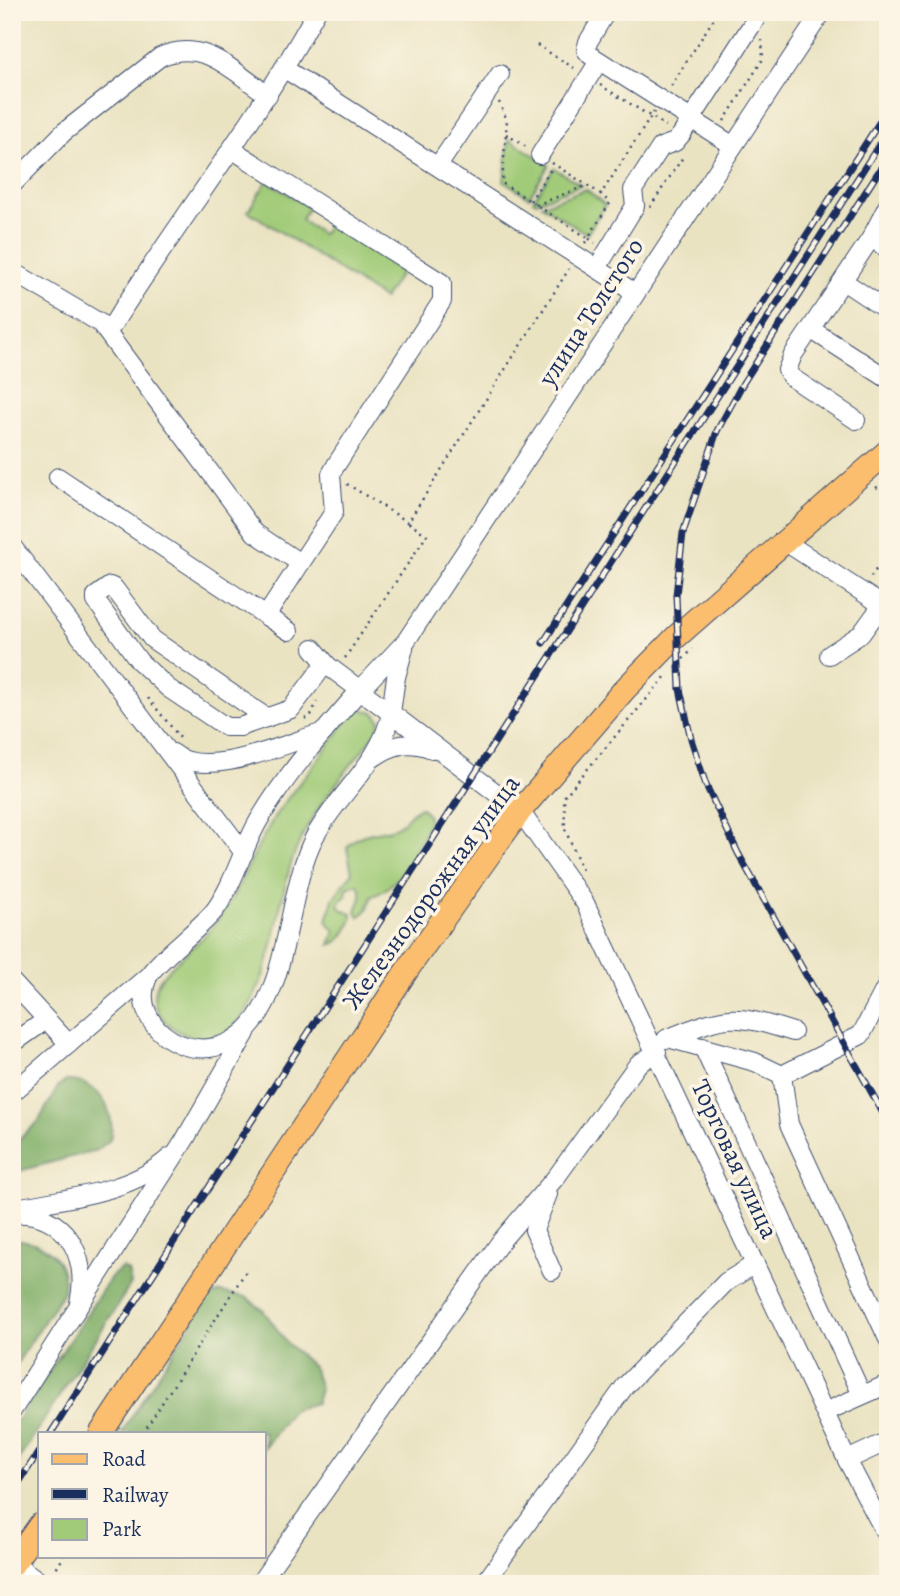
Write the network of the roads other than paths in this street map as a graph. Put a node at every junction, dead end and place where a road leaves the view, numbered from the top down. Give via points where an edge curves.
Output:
1 (607, 12) edge
2 (822, 12) edge
3 (309, 15) edge
4 (755, 20) road end
5 (599, 61) junction
6 (285, 69) junction
7 (500, 74) dead end
8 (268, 95) junction
9 (691, 119) junction
10 (732, 145) junction
11 (233, 150) junction
12 (547, 160) road end
13 (438, 166) junction
14 (12, 185) edge
15 (888, 205) edge
16 (871, 238) junction
17 (888, 249) edge
18 (597, 268) junction
19 (12, 271) edge
20 (843, 281) junction
21 (635, 293) junction
22 (888, 311) edge
23 (812, 330) junction
24 (108, 332) junction
25 (888, 379) edge
26 (856, 420) dead end
27 (888, 451) edge
28 (58, 477) dead end
29 (783, 541) junction
30 (20, 543) edge
31 (300, 563) junction
32 (885, 607) edge
33 (266, 616) junction
34 (114, 626) junction
35 (289, 631) dead end
36 (407, 641) junction
37 (88, 645) junction
38 (313, 648) dead end
39 (829, 655) dead end
40 (332, 668) junction
41 (360, 690) junction
42 (391, 713) junction
43 (267, 718) junction
44 (324, 732) junction
45 (174, 744) junction
46 (445, 754) junction
47 (369, 761) junction
48 (520, 811) junction
49 (244, 853) junction
50 (149, 975) junction
51 (12, 982) edge
52 (888, 983) edge
53 (46, 1020) junction
54 (251, 1024) junction
55 (793, 1032) dead end
56 (12, 1044) edge
57 (69, 1044) junction
58 (659, 1045) junction
59 (704, 1047) junction
60 (782, 1074) junction
61 (12, 1093) edge
62 (184, 1141) junction
63 (556, 1176) junction
64 (12, 1211) edge
65 (755, 1264) junction
66 (552, 1271) dead end
67 (77, 1312) junction
68 (888, 1339) edge
69 (888, 1384) edge
70 (862, 1395) junction
71 (12, 1411) edge
72 (825, 1412) junction
73 (103, 1432) edge
74 (888, 1441) edge
75 (847, 1460) junction
76 (880, 1504) edge
77 (38, 1528) edge
78 (888, 1538) edge
79 (13, 1564) edge
80 (47, 1579) edge
81 (259, 1584) edge
82 (484, 1584) edge

1 - 5 street via 586,50
2 - 10 street, улица Толстого
3 - 6 street
4 - 9 street
5 - 9 street
5 - 12 street
6 - 8 street
6 - 13 street
7 - 13 street
8 - 11 street
8 - 14 street via 204,52 175,51 160,57 64,132
9 - 10 street
9 - 18 street via 676,142 661,147 633,190 635,206
10 - 21 street, улица Толстого
11 - 24 street
11 - 31 street via 442,283 442,301 331,474 334,512
13 - 18 street
15 - 16 street
16 - 17 street
16 - 20 street
18 - 21 street
19 - 24 street via 89,314
20 - 22 street
20 - 23 street
21 - 36 street, улица Толстого
23 - 25 street
23 - 26 street via 788,370
24 - 31 street via 254,533
27 - 29 main road, Железнодорожная улица
28 - 33 street
29 - 32 street
29 - 48 main road, Железнодорожная улица via 654,659
30 - 37 street
31 - 33 street
32 - 39 street via 860,634
33 - 35 street
34 - 37 street
34 - 43 street via 139,661 168,688 226,727
34 - 43 street via 96,601 110,586 152,639
36 - 41 street
36 - 42 street
37 - 45 street
38 - 40 street, Торговая улица
40 - 41 street, Торговая улица
40 - 43 street via 322,668 298,704
41 - 42 street, Торговая улица
41 - 44 street
42 - 46 street, Торговая улица
42 - 47 street via 387,731
44 - 45 street via 215,764 188,763
44 - 49 street via 258,821
45 - 49 street
46 - 47 street via 410,743 387,748
46 - 48 street, Торговая улица
47 - 54 street via 311,844 281,958
48 - 58 street, Торговая улица via 585,903
48 - 73 main road, Железнодорожная улица via 409,967
49 - 50 street via 216,909
50 - 54 street via 145,996 150,1014 164,1033 183,1047 215,1048
50 - 57 street
51 - 53 street
52 - 60 street via 861,1035
53 - 56 street
53 - 57 street
54 - 62 street
55 - 58 street via 752,1018 733,1017 713,1020
57 - 61 street
58 - 59 street
58 - 63 street via 638,1064
58 - 65 street, Торговая улица
59 - 60 street
59 - 70 street
60 - 68 street via 789,1124
62 - 64 street via 164,1163 139,1178
62 - 67 street
63 - 66 street via 534,1230
63 - 81 street via 501,1241
64 - 67 street via 58,1225 69,1235 83,1277
65 - 72 street, Торговая улица
65 - 82 street via 726,1282 632,1378
67 - 71 street
69 - 70 street
70 - 72 street
72 - 75 street, Торговая улица
74 - 75 street
75 - 76 street, Торговая улица
76 - 78 street, Торговая улица
77 - 79 main road
79 - 80 street

